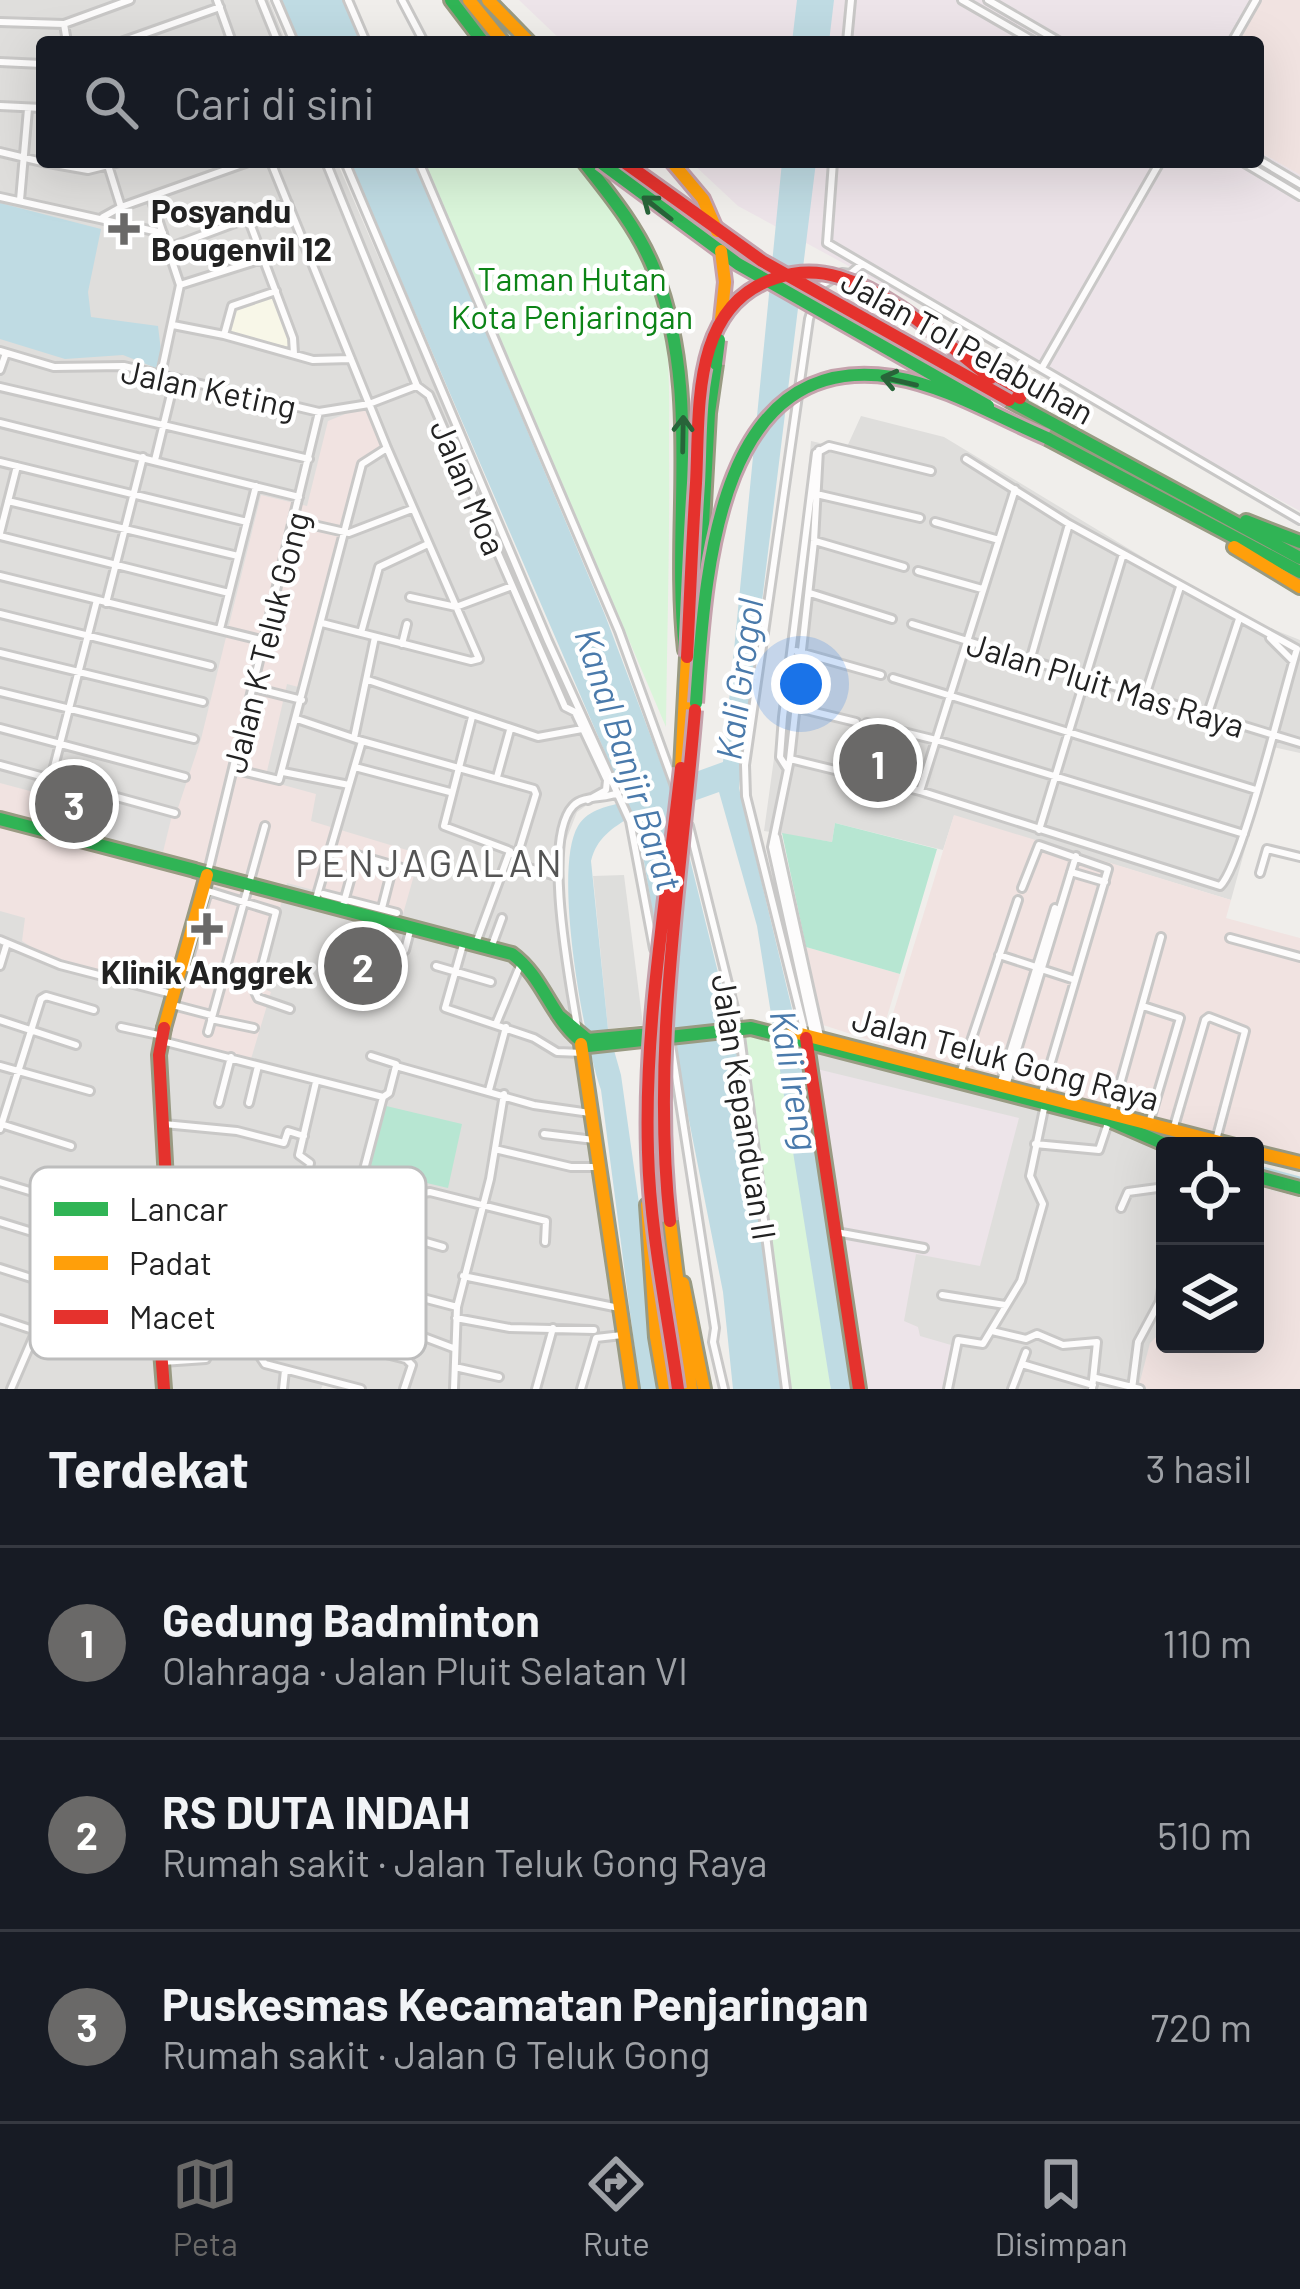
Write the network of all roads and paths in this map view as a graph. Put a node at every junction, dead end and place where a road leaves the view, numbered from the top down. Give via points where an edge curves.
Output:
1 (87, 0) edge
2 (129, 0) edge
3 (261, 0) edge
4 (276, 0) edge
5 (349, 0) edge
6 (402, 0) edge
7 (451, 0) edge
8 (469, 0) edge
9 (488, 0) edge
10 (851, 0) edge
11 (962, 0) edge
12 (988, 0) edge
13 (1256, 0) edge
14 (219, 4) edge
15 (92, 14) junction
16 (0, 22) edge
17 (64, 24) junction
18 (67, 36) edge
19 (136, 36) edge
20 (228, 36) edge
21 (276, 36) edge
22 (291, 36) edge
23 (364, 36) edge
24 (421, 36) edge
25 (491, 36) edge
26 (492, 36) edge
27 (523, 36) edge
28 (848, 36) edge
29 (1025, 36) edge
30 (1050, 36) edge
31 (1235, 36) edge
32 (0, 62) edge
33 (36, 64) edge
34 (0, 106) edge
35 (28, 109) junction
36 (36, 109) edge
37 (0, 152) edge
38 (25, 158) junction
39 (36, 161) edge
40 (1264, 163) edge
41 (109, 168) edge
42 (232, 168) edge
43 (273, 168) edge
44 (328, 168) edge
45 (347, 168) edge
46 (422, 168) edge
47 (590, 168) edge
48 (608, 168) edge
49 (632, 168) edge
50 (679, 168) edge
51 (832, 168) edge
52 (1157, 168) edge
53 (1253, 168) edge
54 (1300, 184) edge
55 (1300, 196) edge
56 (0, 197) edge
57 (151, 198) junction
58 (20, 200) junction
59 (288, 203) junction
60 (121, 206) junction
61 (248, 218) junction
62 (100, 219) junction
63 (163, 233) junction
64 (168, 248) junction
65 (263, 259) junction
66 (853, 269) junction
67 (180, 285) junction
68 (276, 291) junction
69 (173, 326) junction
70 (224, 335) junction
71 (3, 352) edge
72 (294, 354) junction
73 (351, 358) junction
74 (1042, 366) junction
75 (0, 370) edge
76 (161, 374) junction
77 (175, 378) junction
78 (417, 386) junction
79 (0, 387) edge
80 (369, 404) junction
81 (319, 412) junction
82 (0, 423) edge
83 (164, 424) junction
84 (1076, 436) junction
85 (1047, 438) junction
86 (387, 448) junction
87 (143, 457) junction
88 (309, 459) junction
89 (966, 459) dead end
90 (154, 460) junction
91 (0, 461) edge
92 (16, 466) junction
93 (932, 472) dead end
94 (256, 486) junction
95 (1015, 489) junction
96 (134, 494) junction
97 (813, 494) junction
98 (301, 497) junction
99 (1190, 499) junction
100 (8, 501) junction
101 (1169, 504) junction
102 (412, 509) junction
103 (920, 518) dead end
104 (1300, 520) edge
105 (295, 521) junction
106 (247, 522) junction
107 (934, 522) dead end
108 (1070, 524) junction
109 (125, 530) junction
110 (345, 533) junction
111 (0, 534) edge
112 (809, 540) junction
113 (999, 540) junction
114 (1300, 542) edge
115 (428, 544) junction
116 (1123, 554) junction
117 (238, 556) junction
118 (1300, 558) edge
119 (116, 565) junction
120 (904, 567) dead end
121 (918, 571) dead end
122 (1300, 572) edge
123 (0, 576) edge
124 (512, 586) junction
125 (1180, 587) junction
126 (1300, 587) edge
127 (982, 590) junction
128 (230, 593) junction
129 (804, 593) junction
130 (410, 597) dead end
131 (101, 602) junction
132 (455, 607) junction
133 (0, 614) edge
134 (892, 619) dead end
135 (1239, 620) junction
136 (322, 623) junction
137 (407, 624) dead end
138 (912, 625) dead end
139 (220, 629) junction
140 (361, 633) junction
141 (1266, 634) junction
142 (88, 635) junction
143 (375, 637) junction
144 (265, 641) junction
145 (965, 642) junction
146 (402, 644) junction
147 (1298, 650) edge
148 (796, 651) junction
149 (0, 652) edge
150 (687, 657) junction
151 (1030, 661) junction
152 (1293, 661) junction
153 (211, 666) dead end
154 (79, 671) junction
155 (881, 675) dead end
156 (893, 678) dead end
157 (1088, 679) junction
158 (368, 680) junction
159 (254, 688) junction
160 (0, 692) edge
161 (949, 695) junction
162 (1145, 696) junction
163 (302, 700) junction
164 (203, 702) dead end
165 (789, 706) junction
166 (695, 709) junction
167 (69, 710) junction
168 (1207, 716) junction
169 (472, 717) junction
170 (297, 718) junction
171 (856, 722) dead end
172 (867, 723) dead end
173 (0, 728) edge
174 (510, 730) junction
175 (582, 730) junction
176 (1071, 732) junction
177 (1271, 734) junction
178 (194, 739) dead end
179 (358, 740) junction
180 (936, 740) junction
181 (1300, 742) edge
182 (60, 746) junction
183 (786, 762) junction
184 (0, 765) edge
185 (458, 766) junction
186 (354, 767) junction
187 (233, 769) junction
188 (838, 771) dead end
189 (281, 776) junction
190 (185, 777) dead end
191 (497, 777) junction
192 (862, 777) dead end
193 (1056, 777) junction
194 (51, 778) junction
195 (349, 785) junction
196 (1256, 790) junction
197 (920, 791) junction
198 (450, 792) junction
199 (619, 795) junction
200 (588, 800) junction
201 (175, 813) dead end
202 (0, 819) edge
203 (266, 826) dead end
204 (38, 829) junction
205 (1039, 830) junction
206 (1244, 834) junction
207 (513, 854) junction
208 (1076, 856) junction
209 (1300, 857) edge
210 (392, 865) junction
211 (412, 871) dead end
212 (203, 872) junction
213 (1071, 872) junction
214 (1260, 872) dead end
215 (557, 876) junction
216 (1105, 882) junction
217 (248, 884) junction
218 (1022, 888) dead end
219 (319, 898) junction
220 (1018, 900) dead end
221 (243, 901) junction
222 (344, 904) junction
223 (1055, 908) dead end
224 (397, 913) dead end
225 (381, 914) junction
226 (502, 918) dead end
227 (411, 927) junction
228 (1161, 937) dead end
229 (1230, 938) dead end
230 (4, 941) edge
231 (470, 942) junction
232 (491, 948) junction
233 (404, 950) dead end
234 (999, 955) junction
235 (1300, 957) edge
236 (523, 960) junction
237 (0, 966) edge
238 (183, 967) junction
239 (436, 967) dead end
240 (1039, 968) junction
241 (455, 972) junction
242 (220, 976) junction
243 (1075, 980) junction
244 (490, 982) dead end
245 (252, 985) junction
246 (171, 999) junction
247 (1143, 1006) junction
248 (290, 1009) dead end
249 (94, 1010) dead end
250 (211, 1017) junction
251 (0, 1020) edge
252 (496, 1024) junction
253 (736, 1025) junction
254 (121, 1027) dead end
255 (506, 1027) junction
256 (254, 1028) dead end
257 (30, 1030) junction
258 (208, 1032) dead end
259 (664, 1036) junction
260 (162, 1038) junction
261 (809, 1038) junction
262 (583, 1041) junction
263 (76, 1045) dead end
264 (371, 1056) dead end
265 (232, 1057) junction
266 (397, 1065) junction
267 (0, 1066) edge
268 (258, 1066) junction
269 (17, 1072) junction
270 (959, 1077) junction
271 (316, 1082) junction
272 (1003, 1085) junction
273 (489, 1090) junction
274 (91, 1091) dead end
275 (504, 1094) junction
276 (383, 1097) junction
277 (1043, 1100) junction
278 (219, 1103) dead end
279 (249, 1103) dead end
280 (593, 1114) junction
281 (1110, 1117) junction
282 (1, 1122) edge
283 (164, 1124) junction
284 (1162, 1133) edge
285 (544, 1134) dead end
286 (304, 1136) junction
287 (1217, 1137) edge
288 (597, 1140) junction
289 (1035, 1144) junction
290 (71, 1146) dead end
291 (495, 1149) junction
292 (1264, 1153) edge
293 (648, 1159) junction
294 (1300, 1163) edge
295 (166, 1167) edge
296 (310, 1167) edge
297 (365, 1167) edge
298 (601, 1167) junction
299 (1264, 1178) edge
300 (0, 1182) edge
301 (1156, 1188) edge
302 (1300, 1188) edge
303 (30, 1191) edge
304 (426, 1193) edge
305 (482, 1207) junction
306 (1121, 1208) dead end
307 (0, 1222) edge
308 (30, 1231) edge
309 (836, 1232) junction
310 (672, 1241) junction
311 (426, 1242) edge
312 (545, 1242) dead end
313 (443, 1247) dead end
314 (924, 1248) dead end
315 (0, 1268) edge
316 (463, 1276) junction
317 (30, 1278) edge
318 (942, 1294) dead end
319 (426, 1299) edge
320 (1005, 1305) junction
321 (457, 1307) junction
322 (619, 1308) junction
323 (1156, 1308) edge
324 (456, 1318) junction
325 (0, 1319) edge
326 (553, 1328) junction
327 (594, 1330) dead end
328 (992, 1331) junction
329 (30, 1332) edge
330 (622, 1335) junction
331 (426, 1337) edge
332 (30, 1348) edge
333 (455, 1348) junction
334 (1026, 1352) dead end
335 (162, 1359) joint
336 (204, 1359) edge
337 (263, 1359) edge
338 (406, 1359) edge
339 (1022, 1364) junction
340 (455, 1367) junction
341 (285, 1370) junction
342 (500, 1377) dead end
343 (1094, 1384) edge
344 (1135, 1388) edge
345 (11, 1389) edge
346 (164, 1389) edge
347 (283, 1389) edge
348 (361, 1389) edge
349 (404, 1389) edge
350 (454, 1389) edge
351 (536, 1389) edge
352 (581, 1389) edge
353 (632, 1389) edge
354 (665, 1389) edge
355 (678, 1389) edge
356 (691, 1389) edge
357 (704, 1389) edge
358 (724, 1389) edge
359 (786, 1389) edge
360 (860, 1389) edge
361 (948, 1389) edge
362 (1012, 1389) edge

1 - 15 street
2 - 15 street
3 - 21 street
4 - 22 street
5 - 23 street
6 - 24 street
7 - 25 main road
8 - 26 main road
9 - 27 main road
10 - 28 street
11 - 29 street
12 - 30 street
13 - 31 street
14 - 19 street
14 - 20 street
15 - 17 street
16 - 17 street
17 - 18 street
32 - 33 street
34 - 35 street
35 - 36 street
35 - 38 street
37 - 38 street
38 - 39 street
38 - 58 street
40 - 54 street
41 - 60 street
42 - 57 street
43 - 59 street
44 - 78 street, Jalan Moa
45 - 199 street
46 - 253 street, Jalan Kepanduan II, bridge via 619,631 694,841
150 -> 47 main road, bridge via 676,330 659,272
85 -> 48 main road, bridge via 779,289
49 - 84 main road, Jalan Tol Pelabuhan, bridge via 800,285
50 - 166 main road, bridge via 710,214 724,282 709,413
51 - 66 street via 825,239
52 - 74 street
53 - 55 street
56 - 58 street
57 - 60 street
57 - 63 street
58 - 62 street
59 - 61 street
59 - 73 street
60 - 62 street
61 - 64 street
61 - 65 street
62 - 63 street
63 - 64 street
64 - 67 street
65 - 67 street
65 - 68 street
66 - 74 street
66 - 261 street via 819,287 809,319 744,779
67 - 69 street
68 - 70 street via 232,306
68 - 72 street
69 - 70 street
69 - 76 street
70 - 72 street
71 - 75 street
71 - 76 street, Jalan Keting via 54,367
72 - 73 street
73 - 80 street
74 - 104 street
76 - 77 street, Jalan Keting
77 - 81 street, Jalan Keting
77 - 83 street
78 - 80 street, Jalan Keting
78 - 124 street, Jalan Moa via 429,395
79 - 83 street
80 - 81 street, Jalan Keting
80 - 86 street
81 - 88 street, Jalan K Teluk Gong
82 - 87 street
83 - 88 street
83 - 90 street
84 - 99 main road, Jalan Tol Pelabuhan
84 - 150 main road, bridge via 854,283 802,272 758,285 717,326 708,356
85 - 101 main road, Jalan Tol Pelabuhan
85 -> 166 main road, bridge via 888,376 814,384 772,410 728,483
86 - 102 street
86 - 110 street via 362,464
87 - 90 street
87 - 96 street
88 - 98 street, Jalan K Teluk Gong
89 - 95 street
90 - 94 street
91 - 92 street
92 - 96 street
92 - 100 street
93 - 97 street via 829,446 819,452
94 - 98 street
94 - 106 street
95 - 108 street
95 - 113 street
96 - 106 street
96 - 109 street
97 - 103 street
97 - 112 street
98 - 105 street, Jalan K Teluk Gong
99 - 114 main road
99 - 118 main road, Jalan Tol Pelabuhan
100 - 109 street
100 - 111 street
101 - 122 main road, Jalan Tol Pelabuhan
101 - 126 main road
102 - 110 street
102 - 115 street
105 - 110 street
105 - 144 street, Jalan K Teluk Gong
106 - 117 street
107 - 113 street
108 - 116 street
108 - 151 street
109 - 117 street
109 - 119 street
110 - 136 street
111 - 119 street
112 - 120 street
112 - 129 street
113 - 127 street
115 - 132 street
115 - 140 street via 380,567
116 - 125 street
116 - 157 street
117 - 128 street
119 - 128 street
119 - 131 street
121 - 127 street
123 - 131 street
124 - 132 street
124 - 175 street, Jalan Moa
125 - 135 street
125 - 162 street
127 - 145 street
128 - 139 street
129 - 134 street
129 - 148 street
130 - 132 street
131 - 139 street
131 - 142 street
132 - 146 street via 478,661
133 - 142 street
135 - 141 street
135 - 168 street
136 - 140 street
136 - 163 street
137 - 146 street
138 - 145 street, Jalan Pluit Mas Raya
139 - 144 street
140 - 143 street
141 - 147 street
141 - 152 street
142 - 153 street
142 - 154 street
143 - 146 street
143 - 158 street
144 - 159 street, Jalan K Teluk Gong
145 - 151 street, Jalan Pluit Mas Raya
145 - 161 street
147 - 152 street
148 - 155 street
148 - 165 street
149 - 154 street
150 - 293 main road, bridge via 652,1009
151 - 157 street, Jalan Pluit Mas Raya
152 - 177 street
154 - 164 street
154 - 167 street
156 - 161 street
157 - 162 street, Jalan Pluit Mas Raya
157 - 176 street
158 - 169 street
158 - 179 street
159 - 163 street
159 - 187 street, Jalan K Teluk Gong
160 - 167 street
161 - 176 street
161 - 180 street
162 - 168 street, Jalan Pluit Mas Raya
163 - 170 street
165 - 171 street
165 - 183 street
166 - 310 main road, bridge via 665,1007 663,1147
167 - 178 street
167 - 182 street
168 - 177 street, Jalan Pluit Mas Raya
169 - 174 street
169 - 185 street
170 - 179 street
170 - 189 street
172 - 180 street
173 - 182 street
174 - 175 street via 546,738
174 - 191 street
175 - 200 street, Jalan Moa via 607,782
176 - 193 street
176 - 196 street
177 - 181 street, Jalan Pluit Mas Raya
177 - 196 street
179 - 185 street
179 - 186 street
180 - 193 street
180 - 197 street
182 - 190 street
182 - 194 street
183 - 188 street
183 - 261 street via 776,849
184 - 194 street
185 - 191 street
185 - 198 street
186 - 195 street
186 - 198 street
187 - 189 street
187 - 212 street, Jalan K Teluk Gong
189 - 195 street
191 - 207 street via 536,794
192 - 197 street
193 - 205 street
193 - 206 street
194 - 201 street
194 - 204 street
195 - 219 street
196 - 206 street
197 - 205 street
198 - 207 street via 444,826
199 - 200 street
199 - 259 street via 650,910
200 - 215 street via 568,813
202 - 204 main road
203 - 217 street
204 - 212 main road
205 - 206 street via 1220,886
207 - 215 street
207 - 231 street
208 - 213 street
208 - 216 street via 1107,867
208 - 218 street via 1037,845
209 - 214 street via 1267,849
210 - 211 street
210 - 222 street via 357,855
210 - 225 street
212 - 217 main road
212 - 238 main road
213 - 216 street
213 - 240 street
215 - 262 street
216 - 243 street
217 - 219 main road
217 - 221 street
219 - 222 main road
220 - 234 street
221 - 238 street via 208,891
221 - 242 street
221 - 245 street via 276,912
222 - 225 main road
223 - 240 street
224 - 225 street
225 - 227 main road
226 - 232 street
227 - 231 main road
227 - 233 street
228 - 247 street
229 - 235 street
230 - 237 street
230 - 246 street
231 - 232 main road
231 - 241 street
232 - 236 main road
234 - 240 street
234 - 270 street
236 - 252 street
236 - 262 main road via 561,1026
238 - 242 street
238 - 246 main road
239 - 241 street
240 - 243 street
240 - 272 street
241 - 244 street
241 - 252 street via 445,1008
242 - 245 street
242 - 250 street
243 - 277 street
245 - 248 street via 258,998
246 - 250 street
246 - 260 main road
247 - 281 street
247 - 284 street via 1180,1018
249 - 257 street via 43,996
250 - 256 street
250 - 258 street
251 - 257 street
252 - 255 street
253 - 259 main road, Jalan Teluk Gong Raya
253 - 261 main road, Jalan Teluk Gong Raya
253 - 359 street, Jalan Kepanduan II
254 - 260 street
255 - 262 street via 557,1052
255 - 273 street
257 - 263 street
257 - 269 street
259 - 262 main road, Jalan Teluk Gong Raya
259 - 358 street
260 - 265 street
260 - 283 main road
261 - 270 main road, Jalan Teluk Gong Raya
261 - 309 main road
262 - 280 main road
264 - 266 street
265 - 268 street
265 - 278 street
266 - 273 street
266 - 276 street
267 - 269 street
268 - 271 street
268 - 279 street
269 - 274 street
269 - 282 street
270 - 272 main road, Jalan Teluk Gong Raya
270 - 277 main road, Jalan Teluk Gong Raya
271 - 276 street
271 - 286 street
272 - 277 main road, Jalan Teluk Gong Raya
273 - 275 street
275 - 280 street
275 - 291 street
276 - 297 street
277 - 281 main road, Jalan Teluk Gong Raya
277 - 289 street
280 - 288 main road
281 - 284 main road, Jalan Teluk Gong Raya
281 - 289 street via 1099,1150
282 - 290 street
283 - 286 street via 284,1143 288,1132
283 - 295 main road
284 - 287 street via 1209,1017 1245,1031
285 - 288 street
286 - 296 street via 299,1155
288 - 298 main road
289 - 320 street via 1031,1180 1043,1204 1021,1281
291 - 298 street
291 - 305 street
292 - 294 main road
293 - 354 main road, bridge
293 - 355 main road, bridge
298 - 322 main road
299 - 302 main road
300 - 303 street
301 - 306 street via 1128,1192
304 - 305 street
305 - 312 street via 546,1221
305 - 316 street
307 - 308 street
309 - 314 street
309 - 360 main road
310 - 356 main road
310 - 357 main road
311 - 313 street
315 - 317 street
316 - 321 street
316 - 322 street
318 - 320 street
319 - 321 street
320 - 328 street
321 - 324 street
322 - 330 main road
323 - 344 street via 1138,1342
324 - 326 street
324 - 333 street
325 - 329 street
326 - 327 street
326 - 351 street
328 - 343 street via 1064,1345 1097,1342
328 - 361 street via 981,1345 958,1340
330 - 352 street via 596,1338
330 - 353 main road
331 - 333 street
332 - 345 street
333 - 340 street
334 - 339 street
335 - 336 street
335 - 346 main road
337 - 341 street
338 - 349 street via 412,1365
339 - 343 street
339 - 362 street
340 - 342 street
340 - 350 street
341 - 347 street
341 - 348 street
343 - 344 street

